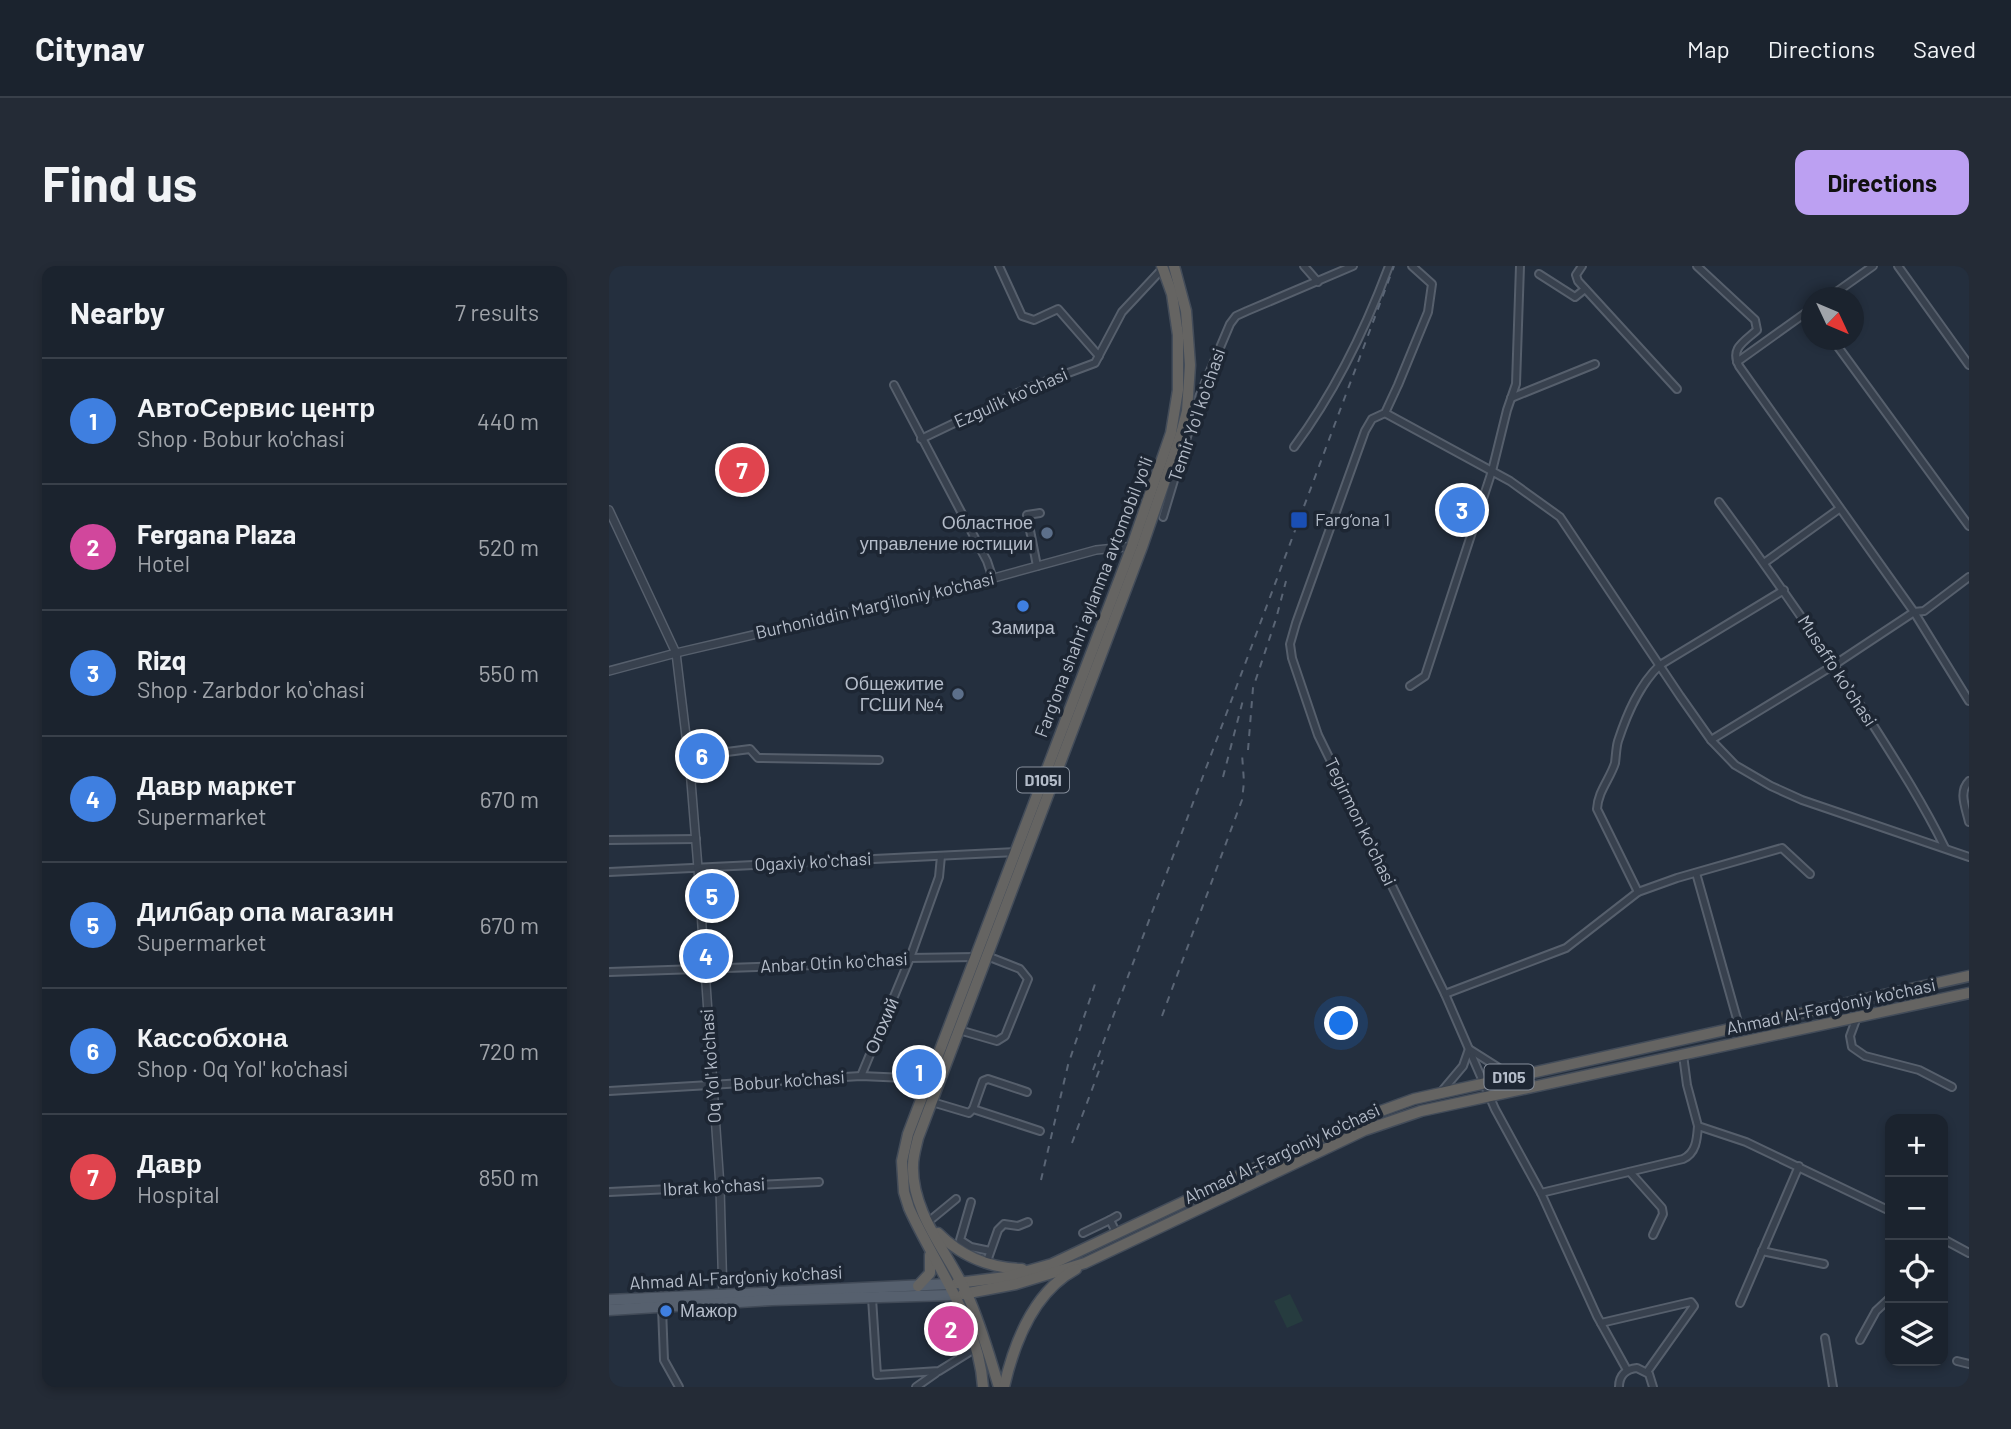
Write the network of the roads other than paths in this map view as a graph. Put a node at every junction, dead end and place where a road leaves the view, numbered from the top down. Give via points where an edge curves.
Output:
1 (999, 266) edge
2 (1174, 266) edge
3 (1304, 266) edge
4 (1353, 266) edge
5 (1389, 266) edge
6 (1412, 266) edge
7 (1520, 266) edge
8 (1582, 266) edge
9 (1696, 266) edge
10 (1873, 266) edge
11 (1898, 266) edge
12 (1163, 267) edge
13 (1539, 274) dead end
14 (1318, 282) junction
15 (1843, 287) edge
16 (1585, 289) junction
17 (1801, 317) edge
18 (1840, 350) edge
19 (1099, 356) junction
20 (1737, 362) junction
21 (1595, 364) dead end
22 (1969, 365) edge
23 (894, 385) dead end
24 (1677, 389) dead end
25 (1511, 398) junction
26 (1385, 413) junction
27 (921, 439) junction
28 (1294, 447) dead end
29 (1492, 471) junction
30 (1719, 502) dead end
31 (1839, 509) junction
32 (609, 510) edge
33 (1040, 513) dead end
34 (1163, 517) dead end
35 (1969, 526) edge
36 (1137, 547) junction
37 (1764, 563) junction
38 (1037, 566) junction
39 (1969, 577) edge
40 (993, 579) junction
41 (1784, 590) junction
42 (1914, 612) junction
43 (676, 653) junction
44 (1660, 665) junction
45 (1834, 665) junction
46 (609, 671) edge
47 (1410, 686) dead end
48 (1969, 701) edge
49 (1711, 740) junction
50 (688, 757) junction
51 (879, 760) dead end
52 (1969, 780) edge
53 (1969, 822) edge
54 (696, 839) junction
55 (609, 840) edge
56 (1945, 848) junction
57 (1017, 852) junction
58 (941, 856) junction
59 (1969, 857) edge
60 (698, 868) junction
61 (609, 872) edge
62 (1696, 873) junction
63 (1810, 874) dead end
64 (1638, 892) junction
65 (987, 956) junction
66 (976, 957) junction
67 (910, 958) junction
68 (705, 969) junction
69 (609, 972) edge
70 (1969, 976) edge
71 (1969, 993) edge
72 (1445, 994) junction
73 (1857, 1017) junction
74 (1739, 1026) junction
75 (959, 1030) junction
76 (1469, 1049) junction
77 (1683, 1055) junction
78 (861, 1076) junction
79 (1515, 1076) junction
80 (928, 1079) junction
81 (940, 1081) junction
82 (1484, 1083) junction
83 (713, 1086) junction
84 (1952, 1087) dead end
85 (609, 1091) edge
86 (1027, 1092) dead end
87 (1441, 1093) junction
88 (1492, 1097) junction
89 (932, 1102) junction
90 (973, 1109) junction
91 (1698, 1126) junction
92 (1039, 1131) dead end
93 (1799, 1166) junction
94 (1630, 1172) junction
95 (819, 1182) dead end
96 (720, 1187) junction
97 (609, 1192) edge
98 (1541, 1193) junction
99 (956, 1199) dead end
100 (971, 1202) dead end
101 (1885, 1209) edge
102 (1028, 1222) dead end
103 (928, 1223) junction
104 (1083, 1233) dead end
105 (1117, 1234) junction
106 (1653, 1235) dead end
107 (1948, 1242) edge
108 (930, 1251) junction
109 (991, 1251) junction
110 (1762, 1251) junction
111 (1969, 1253) edge
112 (1085, 1263) junction
113 (986, 1264) junction
114 (1824, 1264) dead end
115 (1036, 1269) junction
116 (962, 1283) junction
117 (948, 1284) junction
118 (918, 1286) junction
119 (967, 1294) junction
120 (953, 1295) junction
121 (723, 1298) junction
122 (872, 1298) junction
123 (609, 1300) edge
124 (1740, 1303) dead end
125 (1885, 1303) edge
126 (662, 1308) junction
127 (609, 1310) edge
128 (1601, 1323) junction
129 (1825, 1338) dead end
130 (1860, 1340) dead end
131 (976, 1348) junction
132 (1957, 1361) dead end
133 (1969, 1364) edge
134 (1627, 1370) junction
135 (938, 1371) junction
136 (1647, 1372) junction
137 (1653, 1385) edge
138 (679, 1387) edge
139 (916, 1387) edge
140 (983, 1387) edge
141 (1001, 1387) edge
142 (1619, 1387) edge
143 (1663, 1387) edge
144 (1833, 1387) edge

1 - 19 street via 1022,316 1034,320 1058,309
2 - 36 highway, Fargʻona shahri aylanma avtomobil yoʻli / D105l via 1186,311 1187,411 1172,464
3 - 14 street
4 - 14 street, Temir Yoʻl koʻchasi
5 - 28 street via 1339,377
6 - 26 street, Tegirmon koʻchasi via 1432,284 1432,295 1417,344
7 - 25 street via 1516,384
8 - 16 street via 1576,278
9 - 20 street via 1755,320 1756,330 1736,350
10 - 15 street
11 - 22 street
12 - 19 street via 1122,312
12 - 36 highway, Fargʻona shahri aylanma avtomobil yoʻli / D105l via 1176,316 1178,390
13 - 16 street via 1575,297
14 - 34 street, Temir Yoʻl koʻchasi via 1236,316 1230,324 1199,397
16 - 24 street
17 - 20 street
18 - 35 street
19 - 27 street, Ezgulik koʻchasi via 1095,363 1028,388
20 - 31 street
21 - 25 street
23 - 27 street
25 - 29 street
26 - 29 street
26 - 72 street, Tegirmon koʻchasi via 1372,419 1365,431 1290,644 1318,735
27 - 40 street
29 - 44 street via 1560,517
29 - 47 street via 1425,676
30 - 37 street, Musaffo koʻchasi
31 - 37 street
31 - 42 street
32 - 43 street, Oq Yol' ko'chasi
33 - 38 street via 1027,515
36 - 38 street, Burhoniddin Marg'iloniy ko'chasi via 1096,550
36 - 57 highway, Fargʻona shahri aylanma avtomobil yoʻli / D105l
36 - 65 highway, Fargʻona shahri aylanma avtomobil yoʻli / D105l
37 - 41 street, Musaffo koʻchasi
38 - 40 street, Burhoniddin Marg'iloniy ko'chasi
39 - 42 street via 1924,611
40 - 43 street, Burhoniddin Marg'iloniy ko'chasi
41 - 44 street
41 - 45 street, Musaffo koʻchasi
42 - 45 street
42 - 48 street
43 - 46 street, Burhoniddin Marg'iloniy ko'chasi
43 - 50 street, Oq Yol' ko'chasi
44 - 49 street
44 - 64 street via 1636,696 1597,809
45 - 49 street
45 - 56 street, Musaffo koʻchasi via 1922,802
49 - 56 street via 1734,765 1771,786
50 - 51 street via 750,749 758,758
50 - 54 street, Oq Yol' ko'chasi
52 - 53 street via 1962,792
54 - 55 street
54 - 60 street, Oq Yol' ko'chasi
56 - 59 street
57 - 58 street, Ogaxiy koʻchasi
57 - 66 highway, Fargʻona shahri aylanma avtomobil yoʻli / D105l
58 - 60 street, Ogaxiy koʻchasi
58 - 67 street, Огохий via 939,877
60 - 61 street, Ogaxiy koʻchasi
60 - 68 street, Oq Yol' ko'chasi
62 - 63 street via 1782,848
62 - 64 street
62 - 74 street
64 - 72 street via 1566,948
65 - 75 highway, Fargʻona shahri aylanma avtomobil yoʻli / D105l
65 - 75 street via 1020,969 1028,979 1006,1036 997,1041
66 - 67 street, Anbar Otin koʻchasi
66 - 80 highway, Fargʻona shahri aylanma avtomobil yoʻli / D105l
67 - 68 street, Anbar Otin koʻchasi
67 - 78 street, Огохий
68 - 69 street, Anbar Otin koʻchasi
68 - 83 street, Oq Yol' ko'chasi
70 - 74 highway, Ahmad Al-Farg'oniy ko'chasi / D105
71 - 73 highway, Ahmad Al-Farg'oniy ko'chasi / D105
72 - 76 street, Tegirmon koʻchasi
73 - 77 highway, Ahmad Al-Farg'oniy ko'chasi / D105
73 - 84 street via 1850,1036 1852,1047 1865,1056 1919,1070
74 - 79 highway, Ahmad Al-Farg'oniy ko'chasi / D105
75 - 81 highway, Fargʻona shahri aylanma avtomobil yoʻli / D105l
76 - 79 street
76 - 82 street, Tegirmon koʻchasi
76 - 87 street via 1463,1066
77 - 88 highway, Ahmad Al-Farg'oniy ko'chasi / D105
77 - 91 street
78 - 80 street, Bobur ko'chasi
78 - 83 street, Bobur ko'chasi
79 - 82 highway, Ahmad Al-Farg'oniy ko'chasi / D105
80 - 81 main road
80 - 108 highway, Fargʻona shahri aylanma avtomobil yoʻli / D105l via 902,1161 904,1192
81 - 89 highway, Fargʻona shahri aylanma avtomobil yoʻli / D105l
82 - 87 highway, Ahmad Al-Farg'oniy ko'chasi / D105
82 - 88 street, Tegirmon koʻchasi
83 - 85 street, Bobur ko'chasi
83 - 96 street, Oq Yol' ko'chasi
86 - 90 street via 988,1079 983,1081
87 - 105 highway, Ahmad Al-Farg'oniy ko'chasi / D105 via 1359,1119
88 - 98 street, Tegirmon koʻchasi
88 - 112 highway, Ahmad Al-Farg'oniy ko'chasi / D105 via 1421,1111 1365,1130
89 - 90 street via 969,1113
89 - 103 highway, Fargʻona shahri aylanma avtomobil yoʻli / D105l via 913,1163 917,1194
90 - 92 street
91 - 93 street
91 - 94 street via 1689,1156
93 - 101 street
93 - 110 street
94 - 98 street
94 - 106 street via 1662,1209
95 - 96 street, Ibrat koʻchasi
96 - 97 street, Ibrat koʻchasi
96 - 121 street, Oq Yol' ko'chasi
98 - 128 street, Tegirmon koʻchasi
99 - 103 street
100 - 109 street via 960,1240
102 - 109 street via 1004,1224
103 - 113 highway via 957,1250
103 - 116 highway, Fargʻona shahri aylanma avtomobil yoʻli / D105l
104 - 105 street via 1113,1218
105 - 115 highway, Ahmad Al-Farg'oniy ko'chasi / D105
107 - 111 street
108 - 117 highway, Fargʻona shahri aylanma avtomobil yoʻli / D105l
108 - 118 highway via 930,1273
109 - 113 street
110 - 114 street
110 - 124 street
112 - 119 highway, Ahmad Al-Farg'oniy ko'chasi / D105
112 - 141 highway via 1069,1272 1034,1310
113 - 115 highway
115 - 116 highway, Ahmad Al-Farg'oniy ko'chasi / D105
116 - 117 highway, D105
116 - 119 highway, Fargʻona shahri aylanma avtomobil yoʻli
117 - 118 main road, Ahmad Al-Farg'oniy ko'chasi
117 - 120 highway, Fargʻona shahri aylanma avtomobil yoʻli
118 - 121 main road, Ahmad Al-Farg'oniy ko'chasi
119 - 120 highway, Ahmad Al-Farg'oniy ko'chasi / D105
119 - 141 highway, Fargʻona shahri aylanma avtomobil yoʻli
120 - 122 main road, Ahmad Al-Farg'oniy ko'chasi
120 - 131 highway, Fargʻona shahri aylanma avtomobil yoʻli
121 - 122 main road, Ahmad Al-Farg'oniy ko'chasi
121 - 123 main road, Ahmad Al-Farg'oniy ko'chasi
121 - 126 main road, Ahmad Al-Farg'oniy ko'chasi
122 - 135 street via 877,1375
125 - 130 street
126 - 127 main road, Ahmad Al-Farg'oniy ko'chasi
126 - 138 street via 664,1360
128 - 134 street, Tegirmon koʻchasi
128 - 136 street via 1691,1302 1694,1306
129 - 144 street
131 - 135 street
131 - 140 highway, Fargʻona shahri aylanma avtomobil yoʻli
132 - 133 street
134 - 136 street
134 - 142 street
135 - 139 street
136 - 137 street
137 - 143 street

